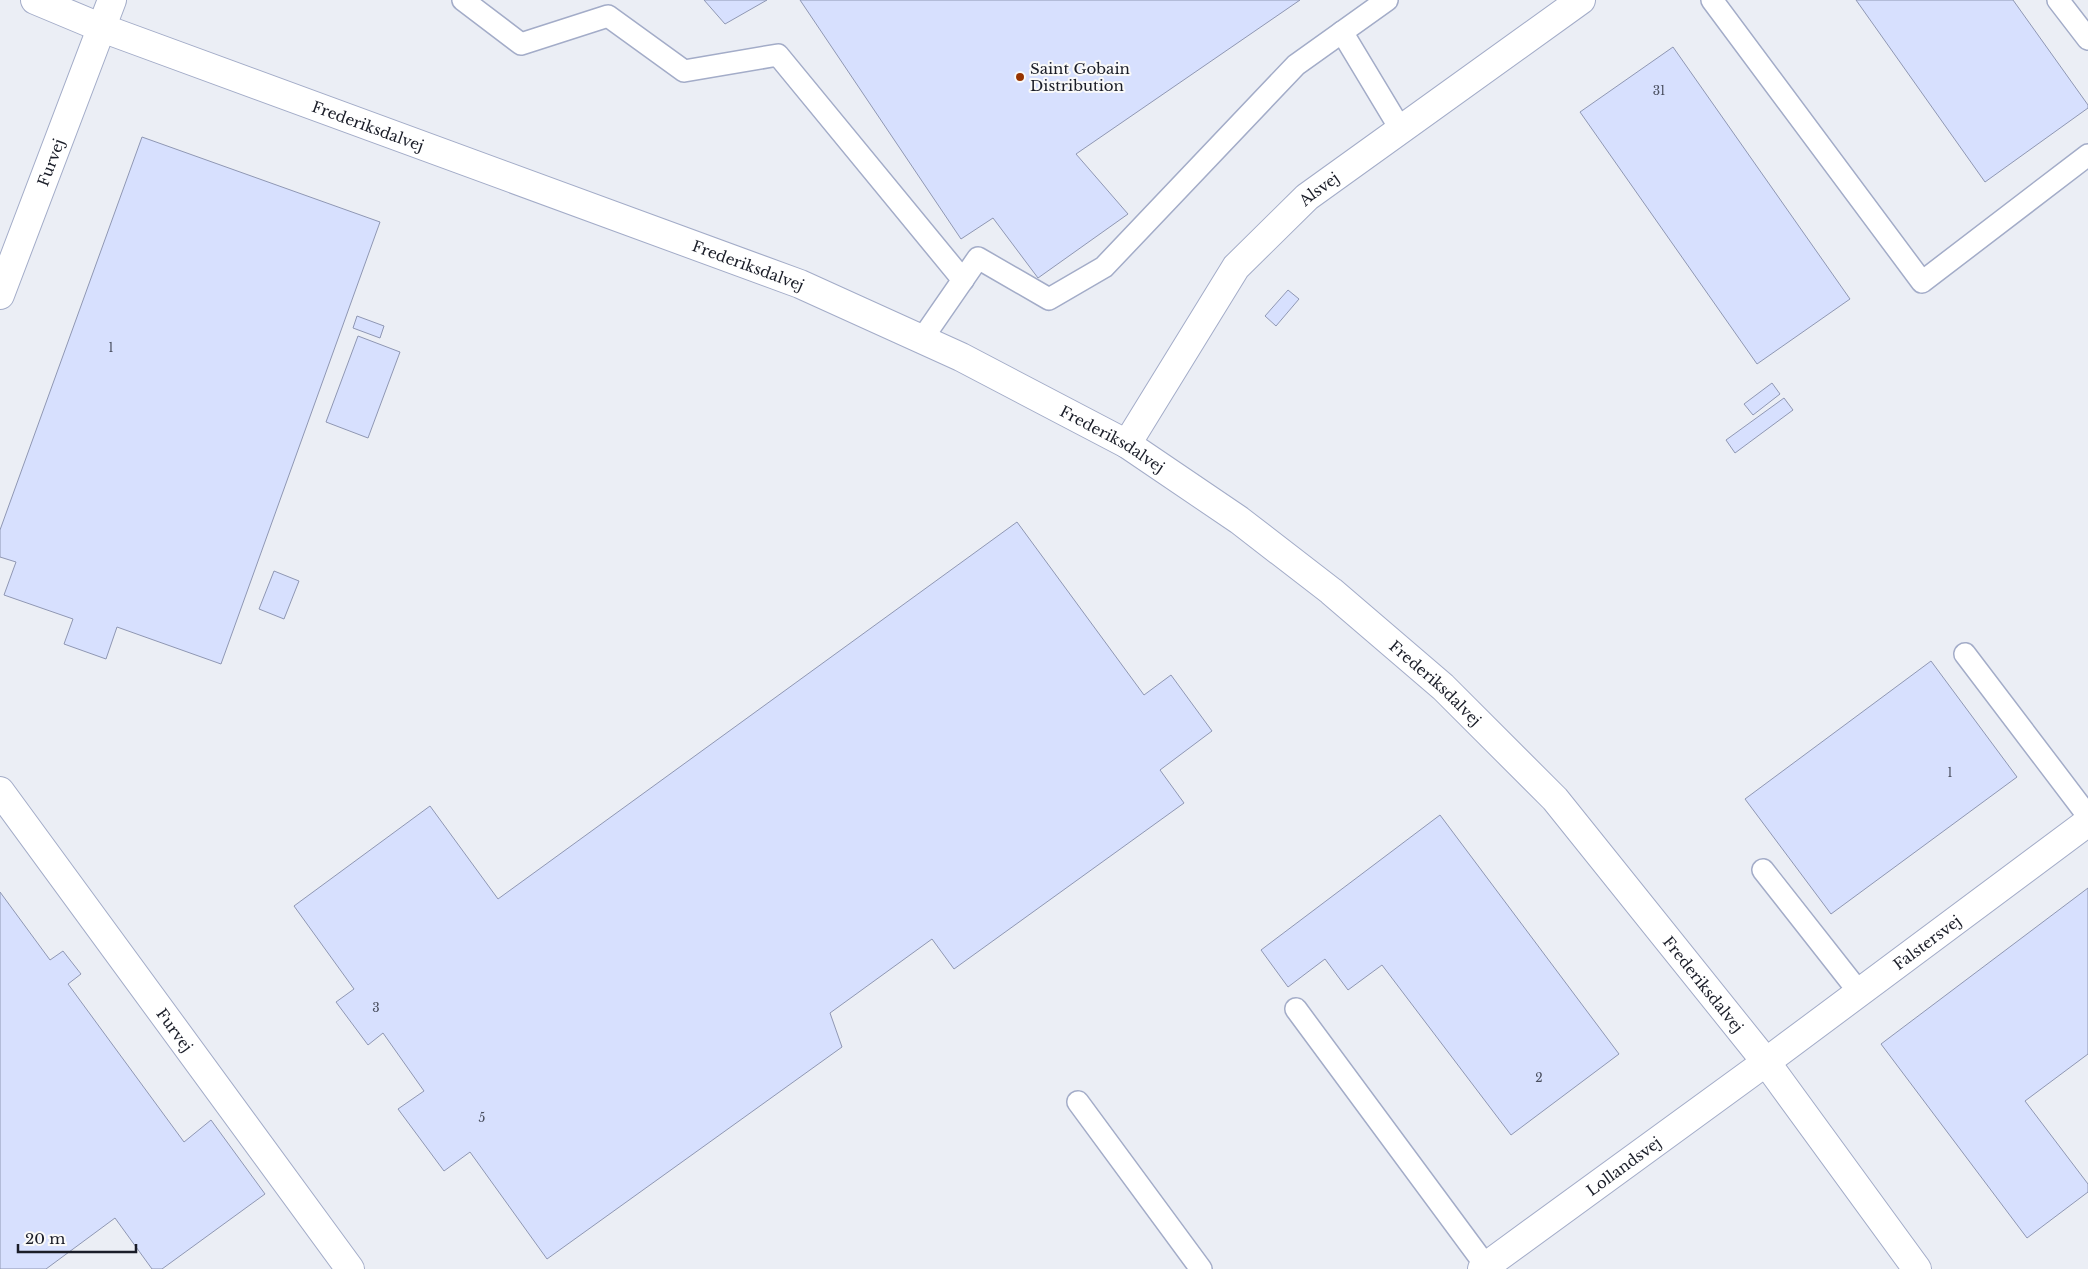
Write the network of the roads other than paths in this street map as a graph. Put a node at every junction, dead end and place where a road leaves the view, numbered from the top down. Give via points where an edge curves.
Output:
1 (35, 0) edge
2 (112, 0) edge
3 (463, 0) edge
4 (1387, 0) edge
5 (1581, 0) edge
6 (1712, 0) edge
7 (2058, 0) edge
8 (102, 28) junction
9 (1342, 32) junction
10 (2088, 39) edge
11 (1401, 130) junction
12 (2088, 155) edge
13 (963, 280) junction
14 (0, 295) edge
15 (922, 340) junction
16 (1126, 444) junction
17 (1965, 654) dead end
18 (0, 791) edge
19 (2088, 816) edge
20 (2088, 822) edge
21 (1763, 870) dead end
22 (1860, 992) junction
23 (1296, 1009) dead end
24 (1766, 1062) junction
25 (1078, 1102) dead end
26 (1484, 1267) edge
27 (350, 1269) edge
28 (1201, 1269) edge
29 (1917, 1269) edge

1 - 8 street, Frederiksdalvej
2 - 8 street, Furvej
3 - 13 lane via 521,44 608,16 684,71 778,56
4 - 9 lane
5 - 11 street, Alsvej
6 - 12 lane via 1922,282
7 - 10 lane
8 - 14 street, Furvej
8 - 15 street, Frederiksdalvej via 800,284
9 - 11 lane
9 - 13 lane via 1296,65 1104,267 1050,299 978,258
11 - 16 street, Alsvej via 1308,197 1236,267
13 - 15 lane
15 - 16 street, Frederiksdalvej via 961,357
16 - 24 street, Frederiksdalvej via 1247,526 1332,591 1443,687 1555,799
17 - 19 lane
18 - 27 street, Furvej
20 - 22 street, Falstersvej
21 - 22 lane
22 - 24 street, Falstersvej
23 - 26 lane
24 - 26 street, Lollandsvej
24 - 29 street, Frederiksdalvej
25 - 28 lane

